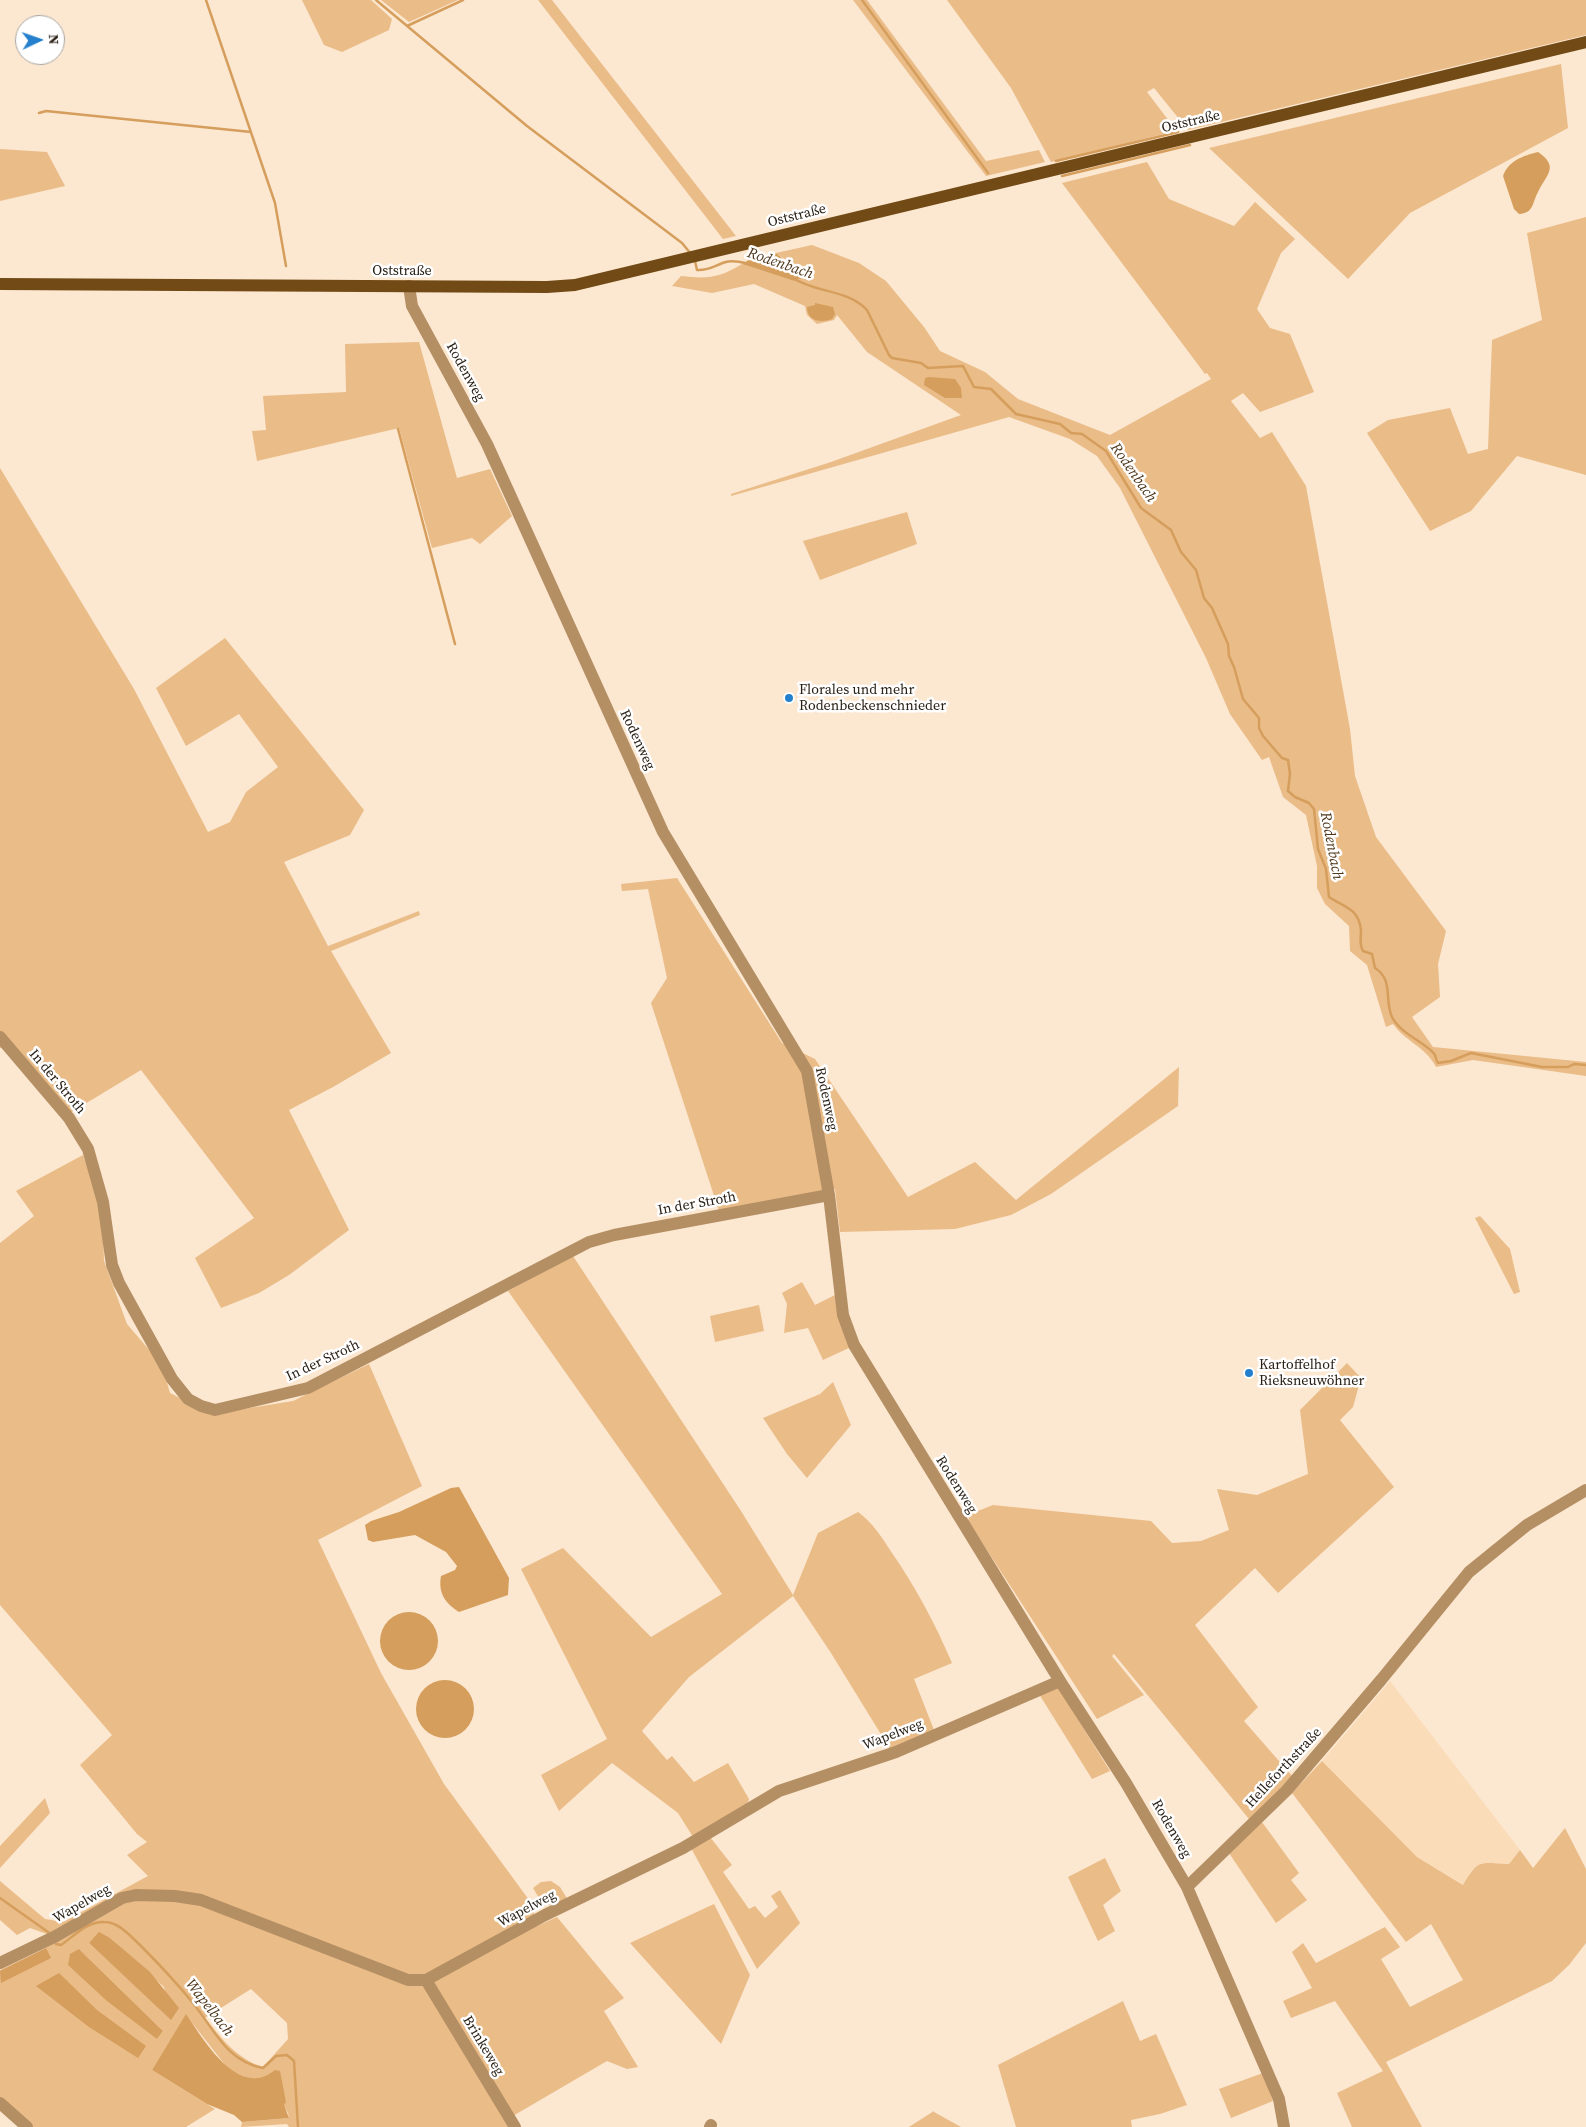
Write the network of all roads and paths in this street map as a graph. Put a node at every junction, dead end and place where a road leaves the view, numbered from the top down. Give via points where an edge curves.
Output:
1 (1586, 42) edge
2 (0, 284) edge
3 (409, 286) junction
4 (0, 1037) edge
5 (829, 1195) junction
6 (1586, 1490) edge
7 (1060, 1681) junction
8 (1187, 1888) junction
9 (0, 1963) edge
10 (426, 1980) junction
11 (0, 2103) edge
12 (27, 2127) edge
13 (515, 2127) edge
14 (1284, 2127) edge

1 - 3 main road, Oststraße via 575,285
2 - 3 main road, Oststraße
3 - 5 street, Rodenweg via 412,306 487,444 662,832 807,1071
4 - 5 street, In der Stroth via 69,1118 88,1149 103,1202 112,1265 128,1302 172,1379 188,1399 215,1410 308,1388 589,1242
5 - 7 street, Rodenweg via 843,1315 854,1346
6 - 8 street, Helleforthstraße via 1527,1525 1469,1572 1287,1790
7 - 8 street, Rodenweg via 1126,1782
7 - 10 street, Wapelweg via 896,1752 779,1791 683,1848 545,1915
8 - 14 street via 1280,2099
9 - 10 street, Wapelweg via 122,1898 175,1896 201,1900 408,1980
10 - 13 street, Brinkeweg
11 - 12 street

